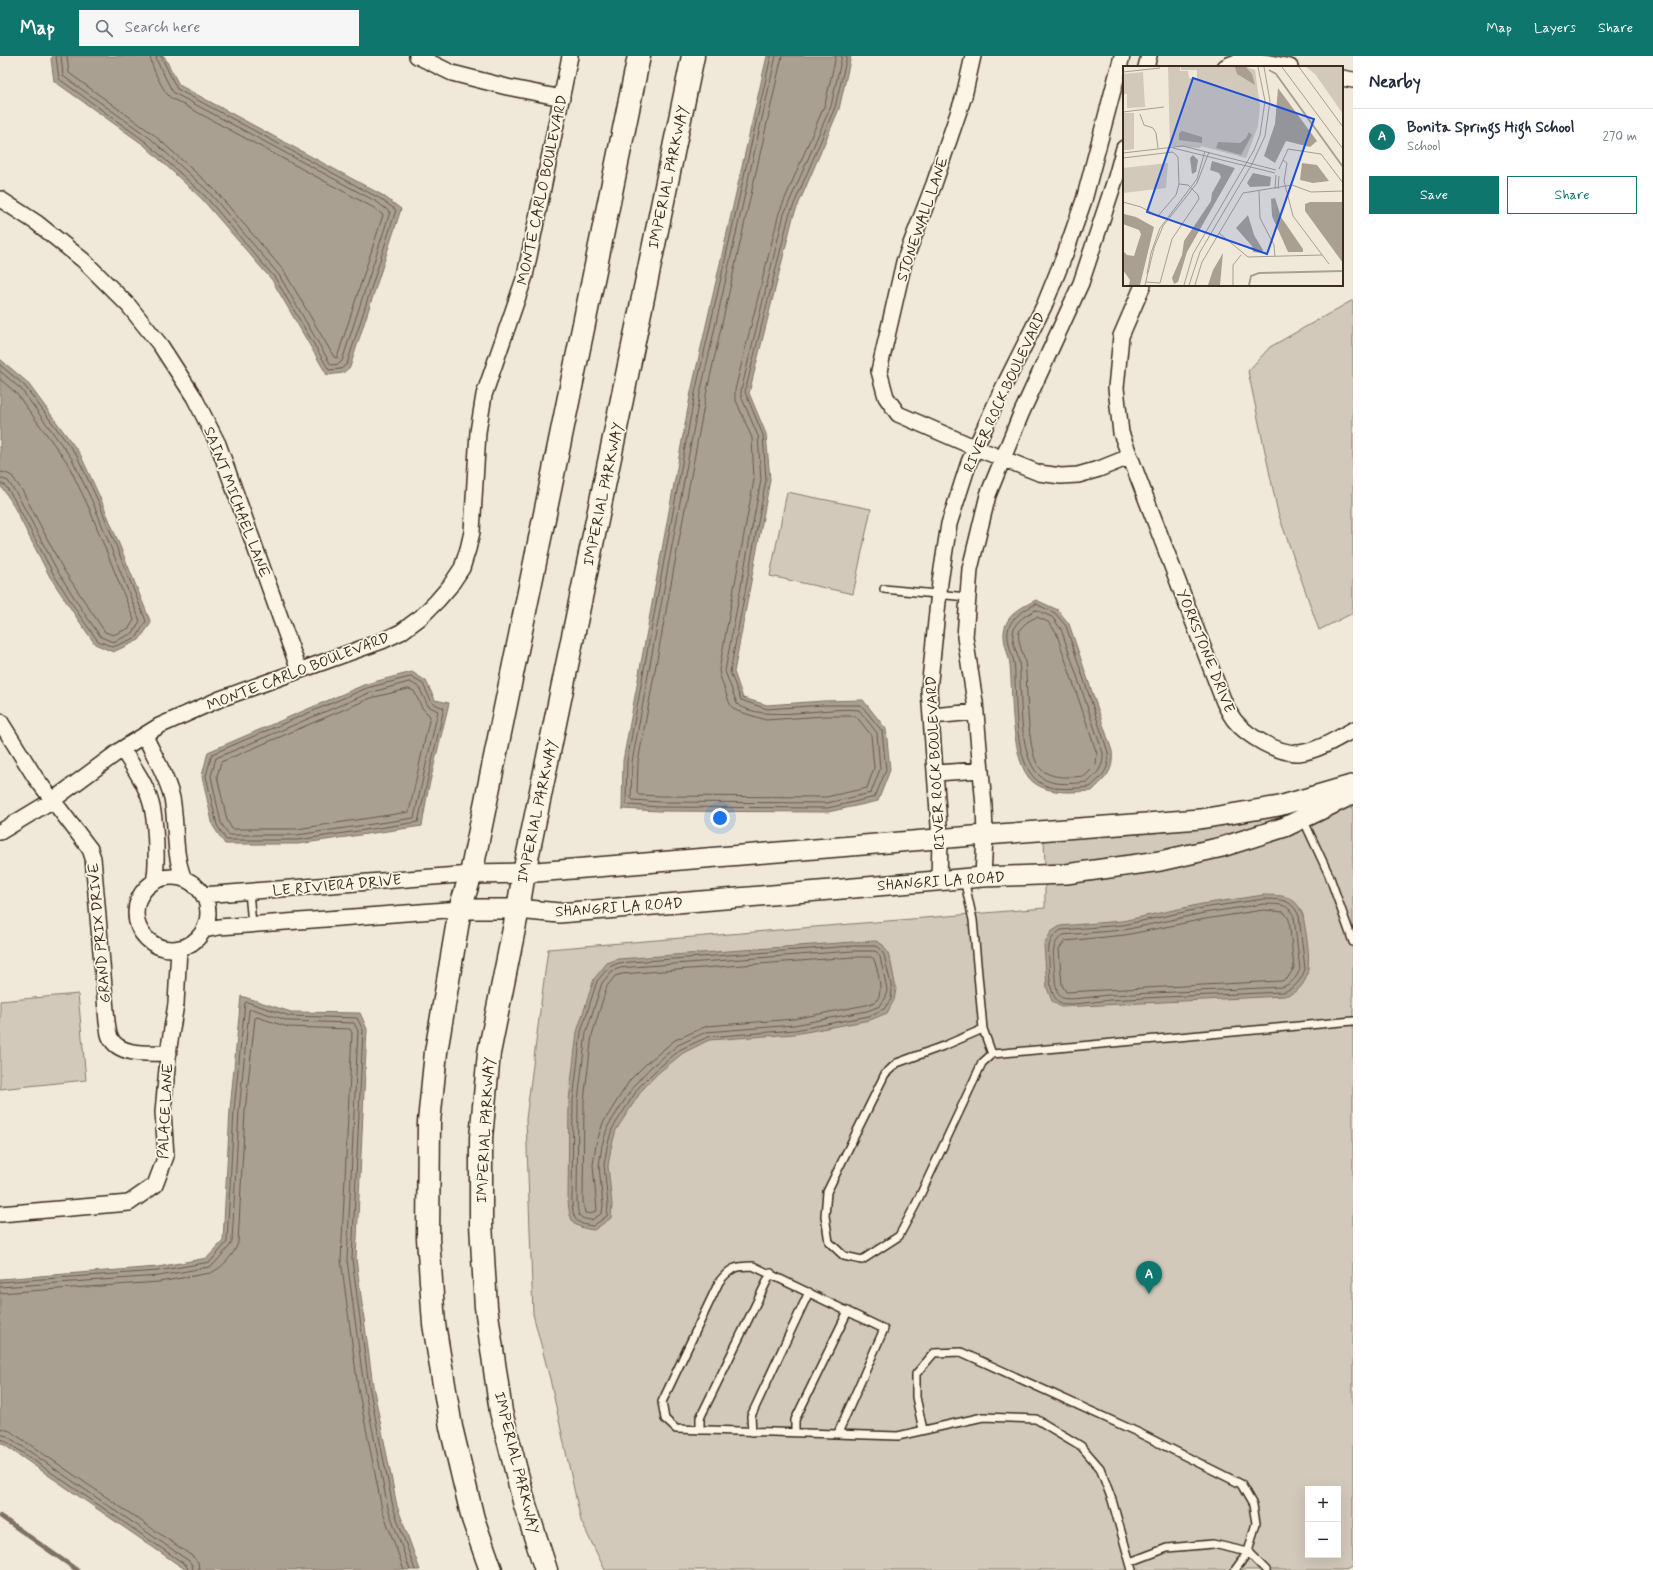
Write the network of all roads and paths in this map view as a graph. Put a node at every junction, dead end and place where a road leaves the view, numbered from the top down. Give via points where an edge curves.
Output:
1 (417, 56) edge
2 (570, 56) edge
3 (639, 56) edge
4 (693, 56) edge
5 (973, 56) edge
6 (1122, 56) edge
7 (1149, 56) edge
8 (1146, 66) edge
9 (1226, 66) edge
10 (1284, 66) edge
11 (1343, 78) edge
12 (1353, 80) edge
13 (562, 98) junction
14 (1123, 152) edge
15 (0, 199) edge
16 (1143, 286) edge
17 (976, 448) junction
18 (1129, 457) junction
19 (1003, 459) junction
20 (884, 589) dead end
21 (939, 594) junction
22 (967, 597) junction
23 (299, 670) junction
24 (976, 712) junction
25 (932, 716) junction
26 (0, 721) edge
27 (1353, 730) edge
28 (145, 736) junction
29 (122, 749) junction
30 (981, 770) junction
31 (936, 773) junction
32 (1353, 784) edge
33 (1353, 794) edge
34 (53, 800) junction
35 (1303, 818) junction
36 (0, 832) edge
37 (985, 835) junction
38 (940, 839) junction
39 (471, 874) junction
40 (524, 874) junction
41 (983, 877) junction
42 (964, 878) junction
43 (184, 879) junction
44 (939, 881) junction
45 (154, 882) junction
46 (249, 892) junction
47 (203, 895) junction
48 (460, 909) junction
49 (518, 909) junction
50 (252, 924) junction
51 (204, 930) junction
52 (1353, 942) edge
53 (179, 948) junction
54 (1353, 1021) edge
55 (982, 1029) junction
56 (169, 1053) junction
57 (992, 1054) junction
58 (0, 1214) edge
59 (771, 1273) junction
60 (809, 1292) junction
61 (848, 1311) junction
62 (700, 1430) junction
63 (923, 1430) junction
64 (752, 1432) junction
65 (795, 1432) junction
66 (838, 1433) junction
67 (1248, 1552) junction
68 (1130, 1562) junction
69 (491, 1570) edge
70 (546, 1570) edge
71 (1132, 1570) edge
72 (1235, 1570) edge
73 (1266, 1570) edge

1 - 13 street via 452,73
2 - 13 street, MONTE CARLO BOULEVARD
3 - 39 main road
4 - 40 main road, IMPERIAL PARKWAY
5 - 17 street, STONEWALL LANE via 964,96 904,262 879,370 886,397 898,414
6 - 17 street, RIVER ROCK BOULEVARD via 1084,200 1064,254 1044,306
7 - 8 street
9 - 10 street via 1230,62 1248,60
11 - 12 street
13 - 23 street, MONTE CARLO BOULEVARD via 525,276 484,395 478,432 472,532 462,568 437,601 400,632 382,641
14 - 19 street, RIVER ROCK BOULEVARD via 1081,283
15 - 23 street, SAINT MICHAEL LANE via 37,223 83,260 129,306 161,346 194,397 218,444
16 - 18 street, YORKSTONE DRIVE via 1121,336 1116,388 1121,433
17 - 19 street
17 - 21 street, RIVER ROCK BOULEVARD via 969,462 950,524
18 - 19 street via 1078,475 1061,476 1039,473
18 - 27 street, YORKSTONE DRIVE via 1224,702 1235,721 1255,738 1277,750 1299,753 1320,747
19 - 22 street, RIVER ROCK BOULEVARD via 988,495 970,569
20 - 21 lane
21 - 22 lane
21 - 25 street, RIVER ROCK BOULEVARD via 930,690
22 - 24 street, RIVER ROCK BOULEVARD via 965,636
23 - 28 street, MONTE CARLO BOULEVARD via 220,698 159,726
24 - 25 street
24 - 30 street, RIVER ROCK BOULEVARD
25 - 31 street, RIVER ROCK BOULEVARD
26 - 34 street, GRAND PRIX DRIVE
28 - 29 street, MONTE CARLO BOULEVARD
28 - 43 street via 169,785 174,808 178,861
29 - 34 street, MONTE CARLO BOULEVARD
29 - 45 street via 151,800 157,872
30 - 31 street
30 - 37 street, RIVER ROCK BOULEVARD
31 - 38 street, RIVER ROCK BOULEVARD
32 - 37 street via 1279,806 1200,820
33 - 35 street, SHANGRI LA ROAD
34 - 36 street, MONTE CARLO BOULEVARD
34 - 56 street, GRAND PRIX DRIVE via 82,836 93,858 110,1037 122,1049 132,1052
35 - 41 street, SHANGRI LA ROAD via 1285,827 1222,848 1160,862 1066,874
35 - 52 lane via 1329,875
37 - 38 street
37 - 41 street, RIVER ROCK BOULEVARD
38 - 40 street
38 - 44 street, RIVER ROCK BOULEVARD
39 - 40 street
39 - 46 street, LE RIVIERA DRIVE
39 - 48 main road
40 - 49 main road, IMPERIAL PARKWAY
41 - 42 street, SHANGRI LA ROAD
42 - 44 street, SHANGRI LA ROAD
42 - 55 lane via 973,920
43 - 45 street via 169,877
43 - 47 street via 198,888
44 - 49 street, SHANGRI LA ROAD via 559,913
45 - 53 street via 139,898 136,909 139,925 148,939 157,945
46 - 47 street, LE RIVIERA DRIVE
46 - 50 lane
47 - 51 street via 208,918
48 - 49 street, SHANGRI LA ROAD
48 - 50 street
48 - 69 main road via 436,1052 429,1122 428,1238 434,1324 451,1427 474,1519
49 - 70 main road, IMPERIAL PARKWAY via 489,1053 481,1138 481,1224 486,1307 501,1412 525,1505
50 - 51 street
51 - 53 street via 189,945
53 - 56 street, PALACE LANE via 176,1004
54 - 57 lane
55 - 57 lane
55 - 57 lane via 897,1063 885,1074 827,1192 825,1216 829,1242 844,1256 862,1260 899,1236 982,1063
56 - 58 street, PALACE LANE via 163,1112 166,1156 155,1185 129,1203
59 - 60 lane
59 - 62 lane via 700,1418
59 - 62 lane via 753,1266 740,1266 728,1270 719,1282 662,1402 665,1419 676,1429
60 - 61 lane
60 - 64 lane via 750,1416
61 - 65 lane via 795,1420
61 - 66 lane via 884,1329
62 - 64 lane
63 - 66 lane via 898,1436
63 - 67 lane via 916,1397 916,1374 934,1353 960,1352 1137,1432 1241,1484 1253,1505 1256,1522
63 - 68 lane via 983,1416 1036,1418 1081,1446 1100,1468
64 - 65 lane
65 - 66 lane
67 - 68 lane via 1213,1544 1167,1548
67 - 72 lane
67 - 73 lane
68 - 71 lane

